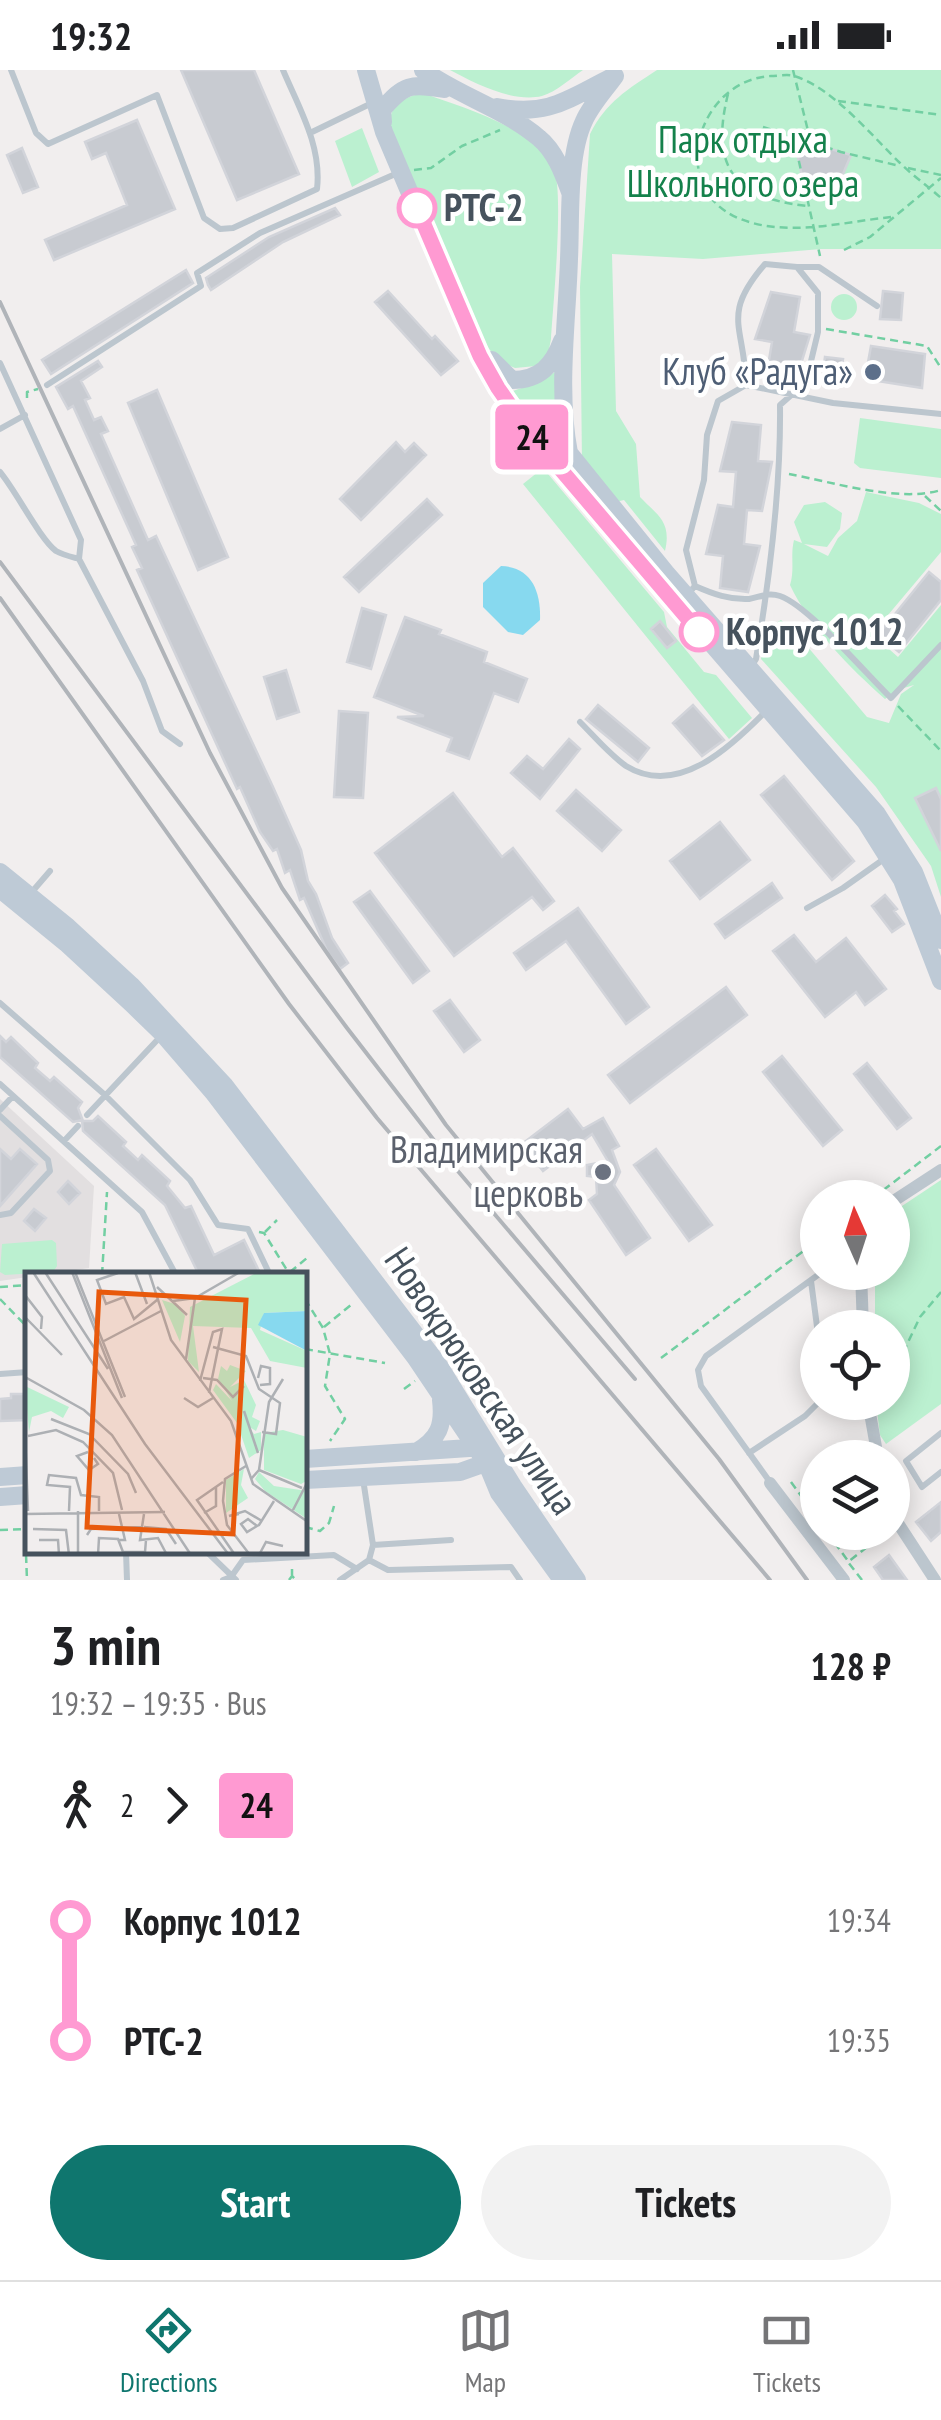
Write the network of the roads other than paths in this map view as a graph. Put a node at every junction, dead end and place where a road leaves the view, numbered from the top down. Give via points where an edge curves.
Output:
1 (11, 70) edge
2 (283, 70) edge
3 (366, 70) edge
4 (423, 70) edge
5 (620, 73) edge
6 (451, 90) junction
7 (376, 101) junction
8 (476, 102) junction
9 (310, 132) junction
10 (384, 132) junction
11 (402, 171) junction
12 (572, 198) junction
13 (797, 267) junction
14 (877, 306) dead end
15 (567, 326) junction
16 (472, 336) junction
17 (0, 362) edge
18 (9, 382) junction
19 (47, 385) road end
20 (746, 386) junction
21 (0, 387) edge
22 (794, 396) junction
23 (25, 414) junction
24 (941, 414) edge
25 (0, 429) edge
26 (0, 472) edge
27 (79, 559) junction
28 (767, 594) junction
29 (686, 596) junction
30 (941, 646) edge
31 (745, 675) junction
32 (768, 709) junction
33 (580, 722) dead end
34 (180, 744) dead end
35 (889, 855) junction
36 (50, 870) dead end
37 (0, 872) edge
38 (0, 889) edge
39 (29, 896) junction
40 (807, 908) dead end
41 (938, 947) edge
42 (941, 981) edge
43 (0, 1003) edge
44 (167, 1030) junction
45 (0, 1084) edge
46 (105, 1094) junction
47 (14, 1096) junction
48 (0, 1113) edge
49 (87, 1115) dead end
50 (78, 1126) dead end
51 (64, 1141) junction
52 (941, 1170) edge
53 (910, 1190) edge
54 (0, 1214) edge
55 (174, 1272) edge
56 (269, 1272) edge
57 (800, 1289) edge
58 (25, 1372) edge
59 (0, 1374) edge
60 (440, 1395) junction
61 (800, 1419) edge
62 (941, 1432) edge
63 (416, 1452) junction
64 (749, 1453) junction
65 (488, 1454) junction
66 (308, 1458) edge
67 (460, 1472) junction
68 (941, 1472) edge
69 (25, 1475) edge
70 (0, 1477) edge
71 (363, 1477) junction
72 (308, 1480) edge
73 (770, 1482) joint
74 (498, 1493) junction
75 (25, 1495) edge
76 (0, 1496) edge
77 (451, 1540) dead end
78 (910, 1541) edge
79 (373, 1545) junction
80 (126, 1555) edge
81 (210, 1555) edge
82 (369, 1560) junction
83 (357, 1569) junction
84 (230, 1579) edge
85 (128, 1580) edge
86 (340, 1580) edge
87 (520, 1580) edge
88 (562, 1580) edge
89 (578, 1580) edge
90 (844, 1580) edge
91 (936, 1580) edge

1 - 9 lane via 36,133 48,144 158,95 204,218 220,229 317,188
2 - 9 lane
3 - 7 street
4 - 6 street
5 - 8 street via 544,110
5 - 12 street via 584,121
6 - 8 street
6 - 10 street via 417,84 398,91 382,110
7 - 9 lane
7 - 10 street
8 - 12 street via 540,138
10 - 11 street
11 - 16 street
11 - 19 lane via 260,233 198,273 201,286
12 - 15 street
13 - 14 lane via 819,267
13 - 20 lane via 765,264 745,287 735,316
13 - 22 lane via 818,293 818,328 806,382
15 - 16 street via 548,367 521,380 504,376
15 - 29 street via 569,453
16 - 29 street via 528,431
17 - 18 lane
18 - 21 lane
18 - 23 lane
20 - 22 lane
20 - 29 lane via 718,401 707,436 704,480 686,550
22 - 24 lane
22 - 28 lane via 780,405
23 - 25 lane
23 - 27 lane via 82,540
26 - 27 lane via 43,537
27 - 34 lane via 162,731
28 - 29 lane
28 - 30 lane via 806,613 890,698
28 - 31 lane via 756,659
29 - 31 street
31 - 32 street
31 - 41 street via 876,814 914,872
32 - 33 lane via 696,768 674,777 629,768
32 - 35 street
35 - 40 lane
35 - 41 street
36 - 39 lane
37 - 39 street, Новокрюковская улица
38 - 44 street, Новокрюковская улица
39 - 44 street, Новокрюковская улица via 97,952
41 - 42 street
43 - 46 lane
44 - 46 lane
44 - 60 street, Новокрюковская улица
44 - 65 street, Новокрюковская улица via 267,1139 438,1364
45 - 47 lane
46 - 49 lane
46 - 56 lane via 190,1180 218,1225 248,1229
47 - 48 lane
47 - 51 lane
48 - 54 lane via 48,1160 50,1171 11,1214
50 - 51 lane
51 - 55 lane via 142,1212
52 - 53 street
57 - 64 lane via 706,1356 698,1370
58 - 59 lane
60 - 63 street via 438,1433
60 - 65 street, Новокрюковская улица
61 - 64 lane
62 - 68 lane via 906,1461 922,1487
63 - 65 street
63 - 66 street
64 - 73 lane
65 - 67 street
65 - 74 street
65 - 89 street, Новокрюковская улица
67 - 71 street
67 - 74 street
69 - 70 street
71 - 72 street
71 - 79 lane
73 - 90 street
74 - 88 street, Новокрюковская улица
75 - 76 street
77 - 79 lane
78 - 91 street
79 - 82 lane
80 - 85 lane
81 - 84 lane
82 - 83 lane
82 - 87 lane via 388,1570 511,1567
83 - 84 lane via 334,1555 243,1560
83 - 86 lane

